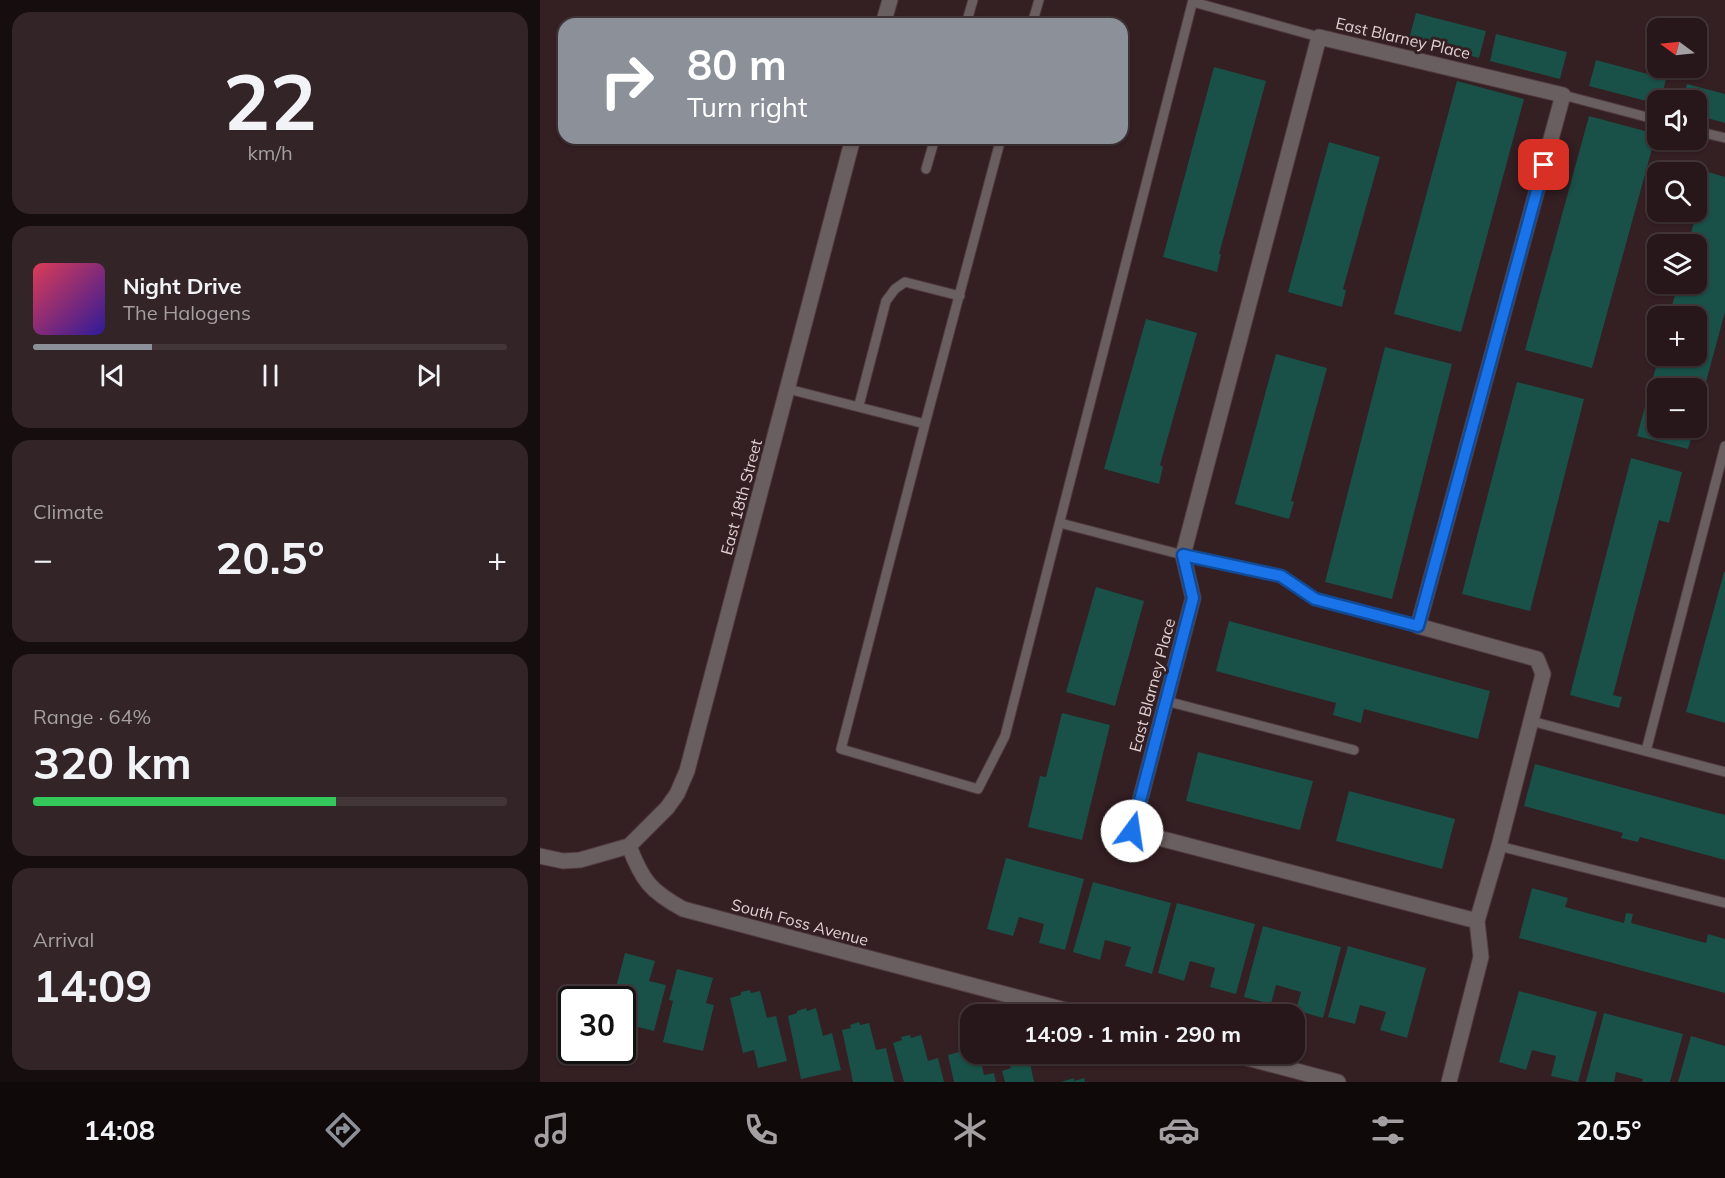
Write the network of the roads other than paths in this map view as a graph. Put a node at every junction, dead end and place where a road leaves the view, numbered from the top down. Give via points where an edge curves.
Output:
1 (890, 0) edge
2 (973, 0) edge
3 (1039, 0) edge
4 (1193, 1) edge
5 (886, 18) edge
6 (968, 18) edge
7 (1034, 18) edge
8 (1318, 37) junction
9 (1563, 96) junction
10 (1647, 117) edge
11 (1707, 133) edge
12 (1725, 138) edge
13 (852, 144) edge
14 (932, 144) edge
15 (999, 144) edge
16 (926, 169) dead end
17 (960, 296) junction
18 (788, 388) junction
19 (859, 405) junction
20 (925, 424) junction
21 (1725, 446) edge
22 (1060, 523) junction
23 (1183, 555) junction
24 (1418, 626) junction
25 (1166, 701) junction
26 (1531, 722) junction
27 (1354, 750) dead end
28 (1646, 751) junction
29 (1725, 772) edge
30 (629, 846) junction
31 (1499, 846) junction
32 (540, 856) edge
33 (1725, 903) edge
34 (1477, 921) junction
35 (1042, 1004) edge
36 (1270, 1064) edge
37 (1338, 1082) edge
38 (1449, 1082) edge

1 - 5 street
2 - 6 lane
3 - 7 lane
4 - 8 lane
4 - 22 lane
8 - 9 street, East Blarney Place
8 - 23 street, East Blarney Place
9 - 10 lane
9 - 24 street
11 - 12 lane
13 - 18 street, East 18th Street
14 - 16 lane
15 - 17 lane
17 - 19 lane via 904,282 895,289 886,301
17 - 20 lane
18 - 19 lane
18 - 30 street, East 18th Street via 687,771 668,808
19 - 20 lane
20 - 22 lane via 841,749 978,789 1005,736
21 - 28 lane
22 - 23 lane
23 - 24 lane via 1281,576 1315,599
23 - 25 street, East Blarney Place via 1193,598
24 - 26 street via 1537,659 1543,674
25 - 27 lane
25 - 34 street, East Blarney Place via 1132,831
26 - 28 lane
26 - 31 street
28 - 29 lane
30 - 32 street via 580,860
30 - 35 street, South Foss Avenue via 649,886 682,909
31 - 33 lane
31 - 34 street
34 - 38 street via 1481,957
36 - 37 street

